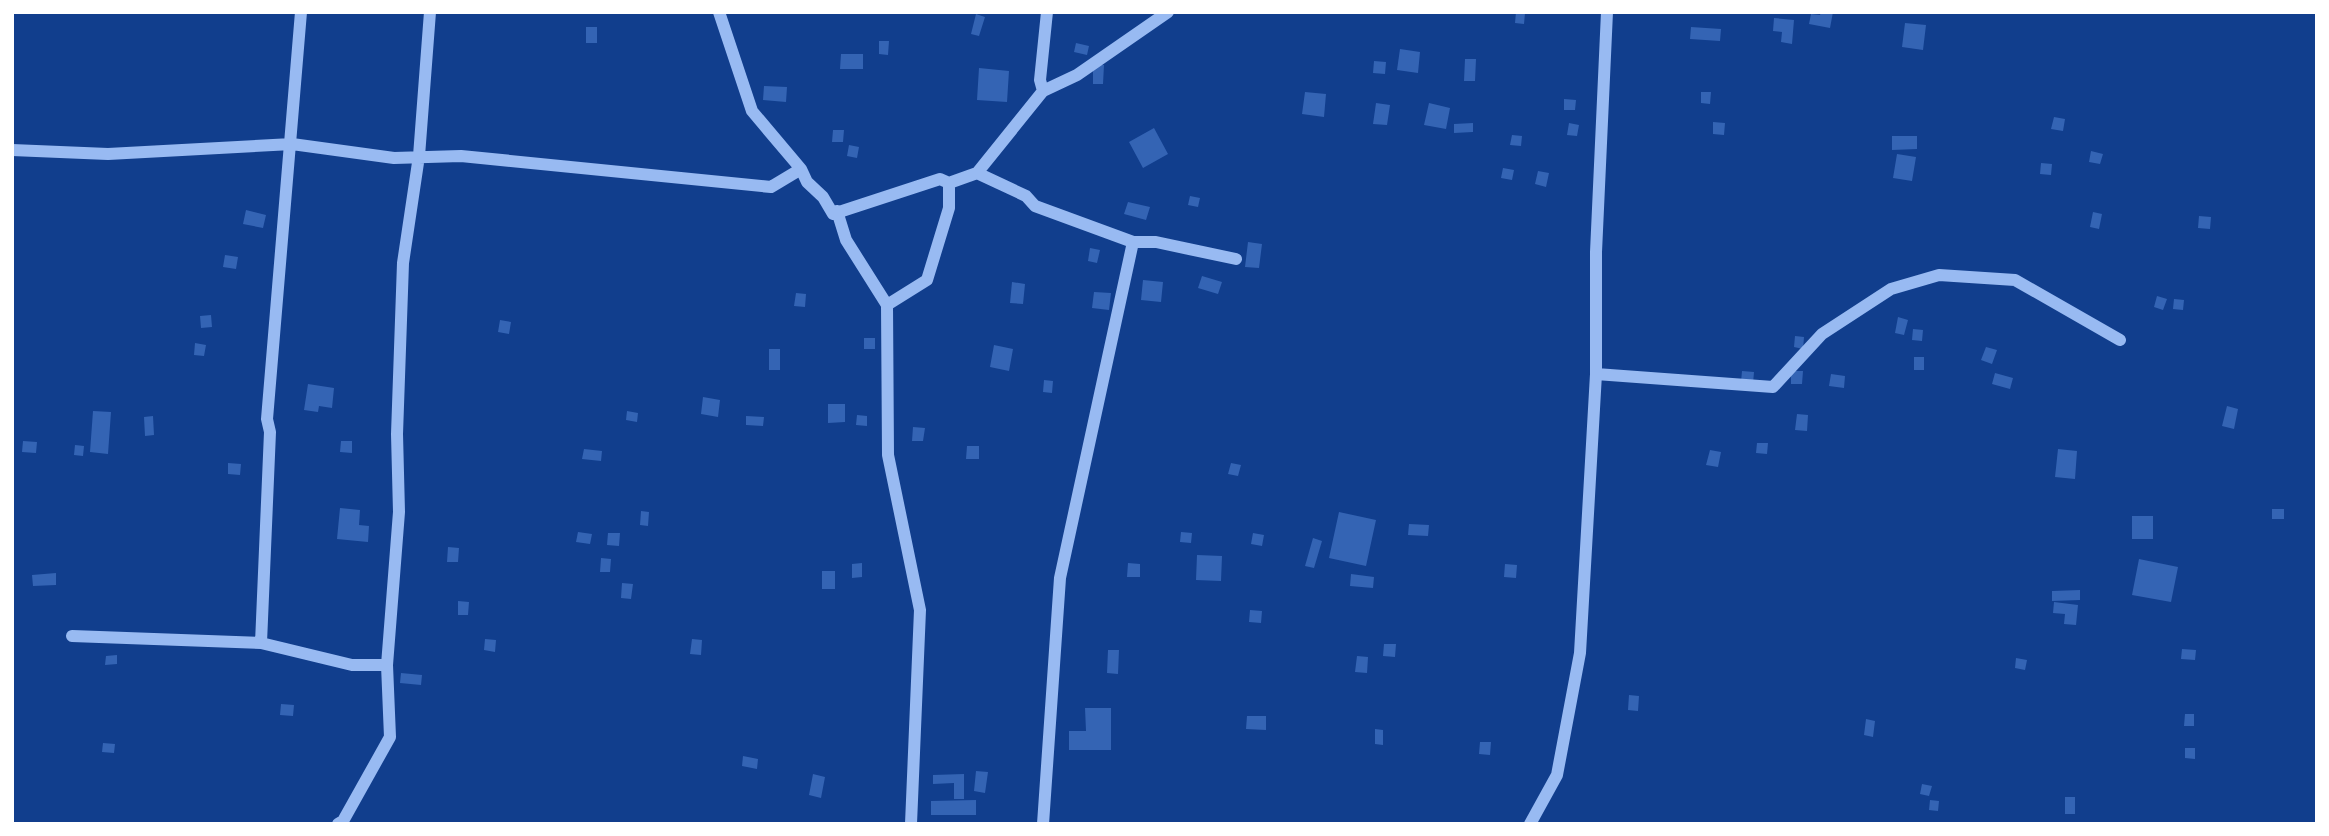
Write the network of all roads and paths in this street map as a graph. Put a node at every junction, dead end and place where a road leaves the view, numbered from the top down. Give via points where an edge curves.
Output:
1 (301, 12) edge
2 (430, 12) edge
3 (719, 12) edge
4 (1047, 12) edge
5 (1168, 12) edge
6 (1607, 12) edge
7 (1043, 91) junction
8 (292, 145) junction
9 (12, 150) edge
10 (419, 156) junction
11 (801, 169) junction
12 (978, 173) junction
13 (950, 183) junction
14 (836, 214) junction
15 (1133, 242) junction
16 (1236, 259) dead end
17 (887, 305) junction
18 (2120, 340) dead end
19 (1596, 374) junction
20 (72, 636) dead end
21 (261, 643) junction
22 (387, 665) junction
23 (338, 824) edge
24 (911, 824) edge
25 (1043, 824) edge
26 (1530, 824) edge

1 - 8 street
2 - 10 street
3 - 11 street via 752,111
4 - 7 street via 1040,80
5 - 7 street via 1077,75
6 - 19 street via 1596,252
7 - 12 street
8 - 9 street via 108,154
8 - 10 street via 394,158
8 - 21 street via 267,419
10 - 11 street via 461,156 771,187
10 - 22 street via 403,263 399,512
11 - 14 street
12 - 13 street
12 - 15 street via 1026,196 1035,206
13 - 14 street via 940,179
13 - 17 street via 949,208 927,280
14 - 17 street via 846,240
15 - 16 street via 1156,242
15 - 25 street via 1060,578
17 - 24 street via 888,455 920,610
18 - 19 street via 2015,280 1939,275 1891,289 1822,334 1773,387
19 - 26 street via 1580,653 1557,775
20 - 21 street
21 - 22 street via 352,665
22 - 23 street via 390,737

